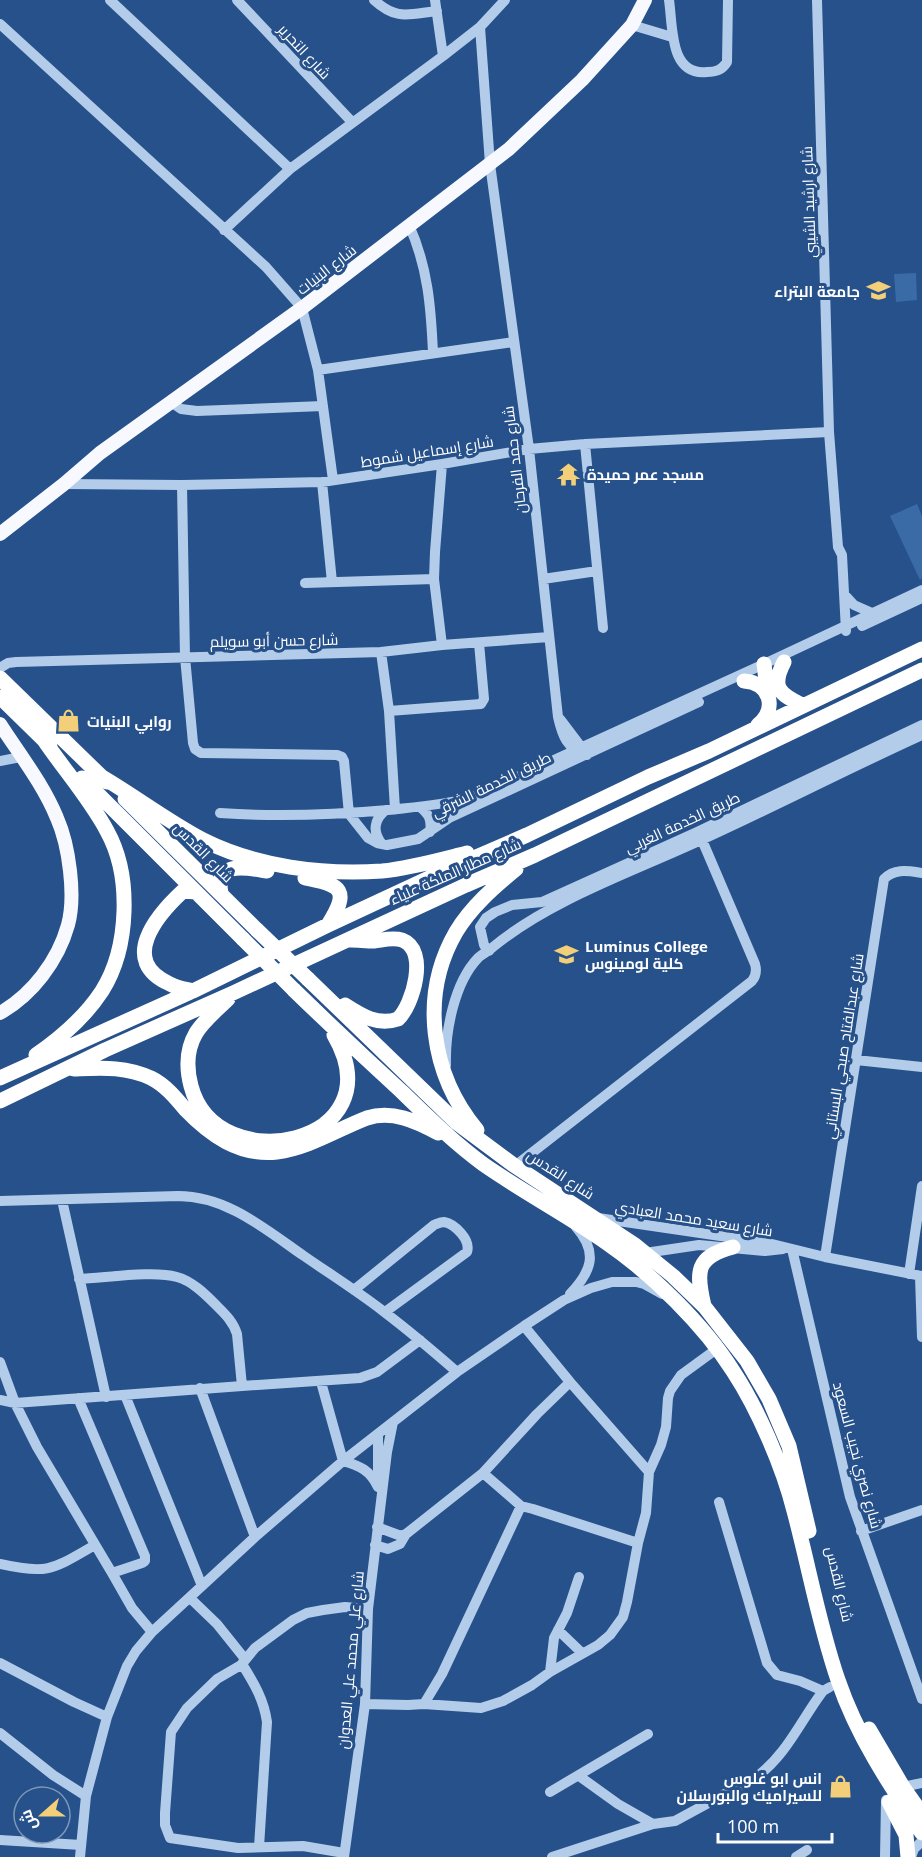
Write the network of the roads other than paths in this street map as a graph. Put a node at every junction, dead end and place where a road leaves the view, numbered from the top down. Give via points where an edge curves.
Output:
1 (110, 0) edge
2 (237, 0) edge
3 (374, 0) edge
4 (505, 0) edge
5 (645, 0) edge
6 (669, 0) edge
7 (728, 0) edge
8 (817, 0) edge
9 (436, 6) edge
10 (0, 24) edge
11 (632, 25) junction
12 (480, 27) junction
13 (672, 37) junction
14 (443, 56) junction
15 (352, 122) junction
16 (490, 164) junction
17 (290, 169) junction
18 (409, 225) junction
19 (224, 230) junction
20 (302, 308) junction
21 (513, 342) junction
22 (433, 353) junction
23 (318, 370) junction
24 (171, 402) junction
25 (323, 406) junction
26 (829, 432) junction
27 (585, 444) junction
28 (529, 449) junction
29 (442, 464) junction
30 (327, 481) junction
31 (64, 484) junction
32 (182, 485) junction
33 (0, 534) edge
34 (838, 547) junction
35 (597, 572) junction
36 (434, 579) junction
37 (543, 579) junction
38 (332, 582) junction
39 (305, 583) dead end
40 (922, 590) edge
41 (844, 594) junction
42 (922, 598) edge
43 (872, 613) junction
44 (603, 628) dead end
45 (843, 631) junction
46 (549, 637) junction
47 (479, 643) junction
48 (442, 645) junction
49 (922, 649) edge
50 (381, 652) junction
51 (185, 657) junction
52 (784, 662) junction
53 (765, 667) junction
54 (0, 668) edge
55 (922, 670) edge
56 (0, 678) edge
57 (744, 681) junction
58 (0, 697) edge
59 (768, 697) junction
60 (802, 705) junction
61 (389, 711) junction
62 (0, 724) edge
63 (922, 725) edge
64 (756, 727) junction
65 (922, 735) edge
66 (44, 740) junction
67 (582, 751) junction
68 (21, 757) junction
69 (0, 761) edge
70 (102, 777) junction
71 (420, 807) junction
72 (390, 810) junction
73 (220, 813) dead end
74 (349, 814) junction
75 (430, 832) junction
76 (527, 835) junction
77 (702, 840) junction
78 (382, 844) junction
79 (535, 855) junction
80 (922, 873) edge
81 (600, 881) junction
82 (196, 892) junction
83 (221, 893) junction
84 (328, 925) junction
85 (348, 940) junction
86 (489, 951) junction
87 (193, 991) junction
88 (233, 993) junction
89 (337, 1006) junction
90 (0, 1013) edge
91 (326, 1022) junction
92 (856, 1060) junction
93 (922, 1067) edge
94 (68, 1069) junction
95 (4, 1077) edge
96 (449, 1088) junction
97 (0, 1101) edge
98 (458, 1144) junction
99 (496, 1153) junction
100 (515, 1166) junction
101 (922, 1186) edge
102 (62, 1200) junction
103 (0, 1201) edge
104 (566, 1216) junction
105 (596, 1218) junction
106 (733, 1247) junction
107 (789, 1249) junction
108 (639, 1257) junction
109 (825, 1257) junction
110 (917, 1275) edge
111 (79, 1279) junction
112 (354, 1290) junction
113 (564, 1300) junction
114 (678, 1304) junction
115 (704, 1306) junction
116 (385, 1312) junction
117 (524, 1326) junction
118 (922, 1337) edge
119 (420, 1341) junction
120 (718, 1348) junction
121 (0, 1362) edge
122 (457, 1372) junction
123 (321, 1382) junction
124 (570, 1382) junction
125 (242, 1386) junction
126 (200, 1388) junction
127 (125, 1395) junction
128 (106, 1396) junction
129 (78, 1398) junction
130 (769, 1399) junction
131 (0, 1400) edge
132 (15, 1402) junction
133 (754, 1408) junction
134 (393, 1422) junction
135 (378, 1434) junction
136 (343, 1461) junction
137 (649, 1472) junction
138 (483, 1473) junction
139 (784, 1477) junction
140 (378, 1487) junction
141 (381, 1502) junction
142 (719, 1502) dead end
143 (521, 1506) junction
144 (922, 1510) edge
145 (378, 1527) junction
146 (861, 1531) junction
147 (406, 1534) junction
148 (255, 1537) junction
149 (638, 1543) junction
150 (95, 1545) junction
151 (375, 1545) junction
152 (0, 1564) edge
153 (112, 1574) junction
154 (579, 1576) dead end
155 (202, 1586) junction
156 (190, 1598) junction
157 (368, 1609) junction
158 (558, 1630) junction
159 (152, 1632) junction
160 (582, 1653) junction
161 (243, 1661) junction
162 (0, 1663) edge
163 (550, 1672) junction
164 (826, 1689) junction
165 (922, 1699) edge
166 (365, 1704) junction
167 (424, 1704) junction
168 (107, 1718) junction
169 (0, 1733) edge
170 (648, 1734) dead end
171 (579, 1776) junction
172 (922, 1783) edge
173 (903, 1787) junction
174 (550, 1792) dead end
175 (86, 1796) junction
176 (886, 1796) junction
177 (920, 1804) edge
178 (652, 1824) junction
179 (922, 1833) edge
180 (0, 1840) edge
181 (922, 1841) edge
182 (81, 1845) junction
183 (259, 1847) junction
184 (807, 1850) dead end
185 (344, 1855) edge
186 (80, 1857) edge
187 (552, 1857) edge
188 (796, 1857) edge
189 (885, 1857) edge
190 (909, 1857) edge

1 - 17 street
2 - 15 street, شارع التحرير
3 - 9 street via 399,15
4 - 12 street
5 - 11 main road, شارع البنيات
6 - 13 street
7 - 13 street via 727,62 721,69 698,73 687,68
8 - 26 street, شارع ارشيد الشيبي
9 - 14 street
10 - 19 street
11 - 13 street
11 - 16 main road, شارع البنيات via 567,96
12 - 14 street
12 - 16 street, شارع حمد الفرحان
14 - 15 street
15 - 17 street
16 - 18 main road, شارع البنيات
16 - 21 street, شارع حمد الفرحان
17 - 19 street
18 - 20 main road, شارع البنيات
18 - 22 street via 424,266
19 - 20 street via 266,267
20 - 23 street
20 - 24 main road, شارع البنيات
21 - 22 street
21 - 28 street, شارع حمد الفرحان
22 - 23 street
23 - 25 street
24 - 25 street via 181,409 197,411
24 - 31 main road, شارع البنيات
25 - 30 street
26 - 27 street, شارع إسماعيل شموط
26 - 34 street, شارع ارشيد الشيبي
27 - 28 street, شارع إسماعيل شموط
27 - 35 street
28 - 29 street, شارع إسماعيل شموط
28 - 37 street, شارع حمد الفرحان
29 - 30 street, شارع إسماعيل شموط
29 - 36 street
30 - 32 street, شارع إسماعيل شموط
30 - 38 street
31 - 32 street, شارع إسماعيل شموط
31 - 33 main road, شارع البنيات
32 - 51 street
34 - 41 street, شارع ارشيد الشيبي
34 - 45 street, شارع ارشيد الشيبي via 835,556
35 - 37 street
35 - 44 street
36 - 38 street
36 - 48 street
37 - 46 street, شارع حمد الفرحان
38 - 39 street
40 - 43 street, طريق الخدمة الشرقي
41 - 43 street via 854,605
41 - 45 street, شارع ارشيد الشيبي
42 - 45 street, طريق الخدمة الشرقي
43 - 45 street, طريق الخدمة الشرقي
45 - 52 street, طريق الخدمة الشرقي
45 - 53 street, طريق الخدمة الشرقي
46 - 47 street, شارع حسن أبو سويلم
46 - 67 street, شارع حمد الفرحان via 558,717
47 - 48 street, شارع حسن أبو سويلم
47 - 61 street via 484,699 481,704
48 - 50 street, شارع حسن أبو سويلم
49 - 60 highway, شارع مطار الملكة علياء
50 - 51 street, شارع حسن أبو سويلم
50 - 61 street
51 - 54 street, شارع حسن أبو سويلم via 16,662
51 - 74 street via 195,749 201,753 338,755 344,761
52 - 53 street, طريق الخدمة الشرقي
52 - 60 highway via 778,688 786,698
53 - 57 street, طريق الخدمة الشرقي
53 - 59 highway
53 - 67 street, طريق الخدمة الشرقي
55 - 79 highway, شارع مطار الملكة علياء
56 - 70 highway, شارع القدس
57 - 59 highway via 759,685
57 - 67 street, طريق الخدمة الشرقي
58 - 66 highway, شارع القدس
59 - 64 highway via 768,713
60 - 64 highway, شارع مطار الملكة علياء
61 - 72 street
62 - 68 main road
63 - 81 street, طريق الخدمة الغربي
64 - 76 highway, شارع مطار الملكة علياء
65 - 77 street, طريق الخدمة الغربي
66 - 82 highway, شارع القدس
66 - 95 highway via 109,833 123,884 123,924 116,961 86,1012 57,1040
67 - 71 street, طريق الخدمة الشرقي via 471,798
67 - 75 street, طريق الخدمة الشرقي via 444,821
68 - 69 street
68 - 90 main road via 43,789 63,834 70,876 68,924 59,949 38,982 15,1005
70 - 76 highway via 205,841 247,857 295,868 383,871 425,864
70 - 83 highway, شارع القدس
71 - 72 street, طريق الخدمة الشرقي
71 - 75 street via 430,817
72 - 74 street, طريق الخدمة الشرقي
72 - 78 street via 376,823 376,835
73 - 74 street, طريق الخدمة الشرقي
74 - 78 street via 368,838
75 - 78 street, طريق الخدمة الشرقي via 411,841
76 - 84 highway, شارع مطار الملكة علياء
77 - 81 street, طريق الخدمة الغربي
77 - 100 street via 755,964 754,978
79 - 85 highway, شارع مطار الملكة علياء
79 - 96 highway via 467,915 446,951 436,990 434,1029
80 - 92 street, شارع عبدالفتاح صبحي البستاني via 898,871 884,879
81 - 86 street, طريق الخدمة الغربي via 531,920
81 - 86 street, طريق الخدمة الغربي via 542,902 512,905 490,915 480,927
82 - 87 highway via 183,891 163,910 151,929 144,955 161,979
82 - 91 highway, شارع القدس, bridge
83 - 84 highway via 220,880 235,867 332,884 338,889 340,904
83 - 89 highway, شارع القدس, bridge
84 - 87 highway, شارع مطار الملكة علياء
85 - 88 highway, شارع مطار الملكة علياء
85 - 89 highway via 405,942 414,951 416,976 409,1004 393,1021 375,1021 345,1005
86 - 96 street, طريق الخدمة الغربي via 471,969 454,1008 446,1052
87 - 95 highway, شارع مطار الملكة علياء
88 - 91 highway via 201,1026 188,1053 187,1065 198,1104 213,1122 239,1136 270,1142 291,1140 317,1129 333,1116 346,1093 348,1072 340,1046
88 - 94 highway, شارع مطار الملكة علياء
89 - 99 highway, شارع القدس via 457,1123
91 - 98 highway, شارع القدس
92 - 93 street
92 - 109 street, شارع عبدالفتاح صبحي البستاني
94 - 97 highway, شارع مطار الملكة علياء
94 - 98 highway via 112,1067 141,1074 164,1088 211,1133 245,1150 276,1152 294,1148 380,1115 398,1116 428,1127
96 - 99 highway via 463,1113
98 - 104 highway, شارع القدس
99 - 100 highway, شارع القدس
100 - 105 highway, شارع القدس
101 - 110 street
102 - 103 street
102 - 111 street
102 - 112 street via 193,1196 214,1201 240,1212
104 - 108 highway, شارع القدس
104 - 113 street via 585,1239 590,1261 582,1281
105 - 107 street, شارع سعيد محمد العبادي
105 - 108 highway, شارع القدس
106 - 107 street, شارع سعيد محمد العبادي
106 - 108 street, شارع سعيد محمد العبادي via 699,1245
106 - 115 highway via 713,1253 703,1264 699,1280
107 - 109 street, شارع سعيد محمد العبادي
107 - 146 street, شارع نصري نجيب السعود
108 - 114 highway, شارع القدس
108 - 115 highway, شارع القدس via 673,1276
109 - 110 street, شارع سعيد محمد العبادي
110 - 118 street
111 - 125 street via 152,1274 188,1282 205,1294 235,1327
111 - 128 street
112 - 116 street
112 - 116 street via 434,1225 446,1223 465,1236 467,1252
113 - 114 street via 601,1284 624,1281 644,1284
113 - 117 street
114 - 120 highway, شارع القدس
115 - 130 highway, شارع القدس via 747,1360
116 - 119 street
117 - 122 street
117 - 124 street
119 - 122 street
119 - 123 street via 369,1376
120 - 133 highway, شارع القدس
120 - 137 street via 675,1383 668,1398 661,1445
121 - 132 street
122 - 134 street
123 - 125 street
123 - 136 street
124 - 137 street
124 - 138 street
125 - 126 street
126 - 127 street
126 - 148 street
127 - 128 street
127 - 155 street
128 - 129 street
129 - 132 street
129 - 153 street via 146,1556 142,1563
130 - 133 highway via 764,1408
130 - 173 highway, شارع القدس via 794,1464 846,1680 871,1734
131 - 132 street
132 - 150 street
133 - 139 highway, شارع القدس
134 - 135 street
134 - 141 street, شارع علي محمد علي العدوان
135 - 136 street
135 - 140 street, شارع علي محمد علي العدوان
136 - 140 street via 363,1467
136 - 148 street
137 - 149 street via 646,1513
138 - 143 street
138 - 147 street
139 - 164 highway via 782,1494
139 - 179 highway, شارع القدس via 838,1681 870,1753
140 - 141 street, شارع علي محمد علي العدوان
141 - 145 street, شارع علي محمد علي العدوان
142 - 164 street via 766,1663 777,1675
143 - 149 street
143 - 167 street
144 - 146 street
145 - 147 street via 401,1536
145 - 151 street, شارع علي محمد علي العدوان
146 - 165 street, شارع نصري نجيب السعود
147 - 151 street via 392,1549
148 - 155 street
149 - 160 street via 623,1617 610,1635
150 - 152 street via 48,1569 26,1570
150 - 153 street
151 - 157 street, شارع علي محمد علي العدوان
153 - 159 street
154 - 158 street
155 - 156 street
156 - 159 street
156 - 161 street via 217,1624
157 - 161 street via 308,1613 280,1628
157 - 166 street, شارع علي محمد علي العدوان
158 - 160 street
158 - 163 street
159 - 168 street via 127,1666
160 - 163 street
161 - 183 street via 264,1703 267,1722
161 - 183 street via 202,1693 171,1732 165,1825 170,1838 238,1848
162 - 168 street
163 - 167 street via 494,1705 481,1708
164 - 176 highway
164 - 178 street via 766,1770 683,1818
166 - 167 street
166 - 185 street, شارع علي محمد علي العدوان
168 - 175 street
169 - 175 street
170 - 171 street
171 - 174 street
171 - 178 street
172 - 173 street
173 - 177 highway, شارع القدس
175 - 182 street
176 - 189 street
176 - 190 highway via 906,1835
178 - 187 street
180 - 182 street
181 - 190 street
182 - 186 street
183 - 185 street via 303,1846
184 - 188 street

